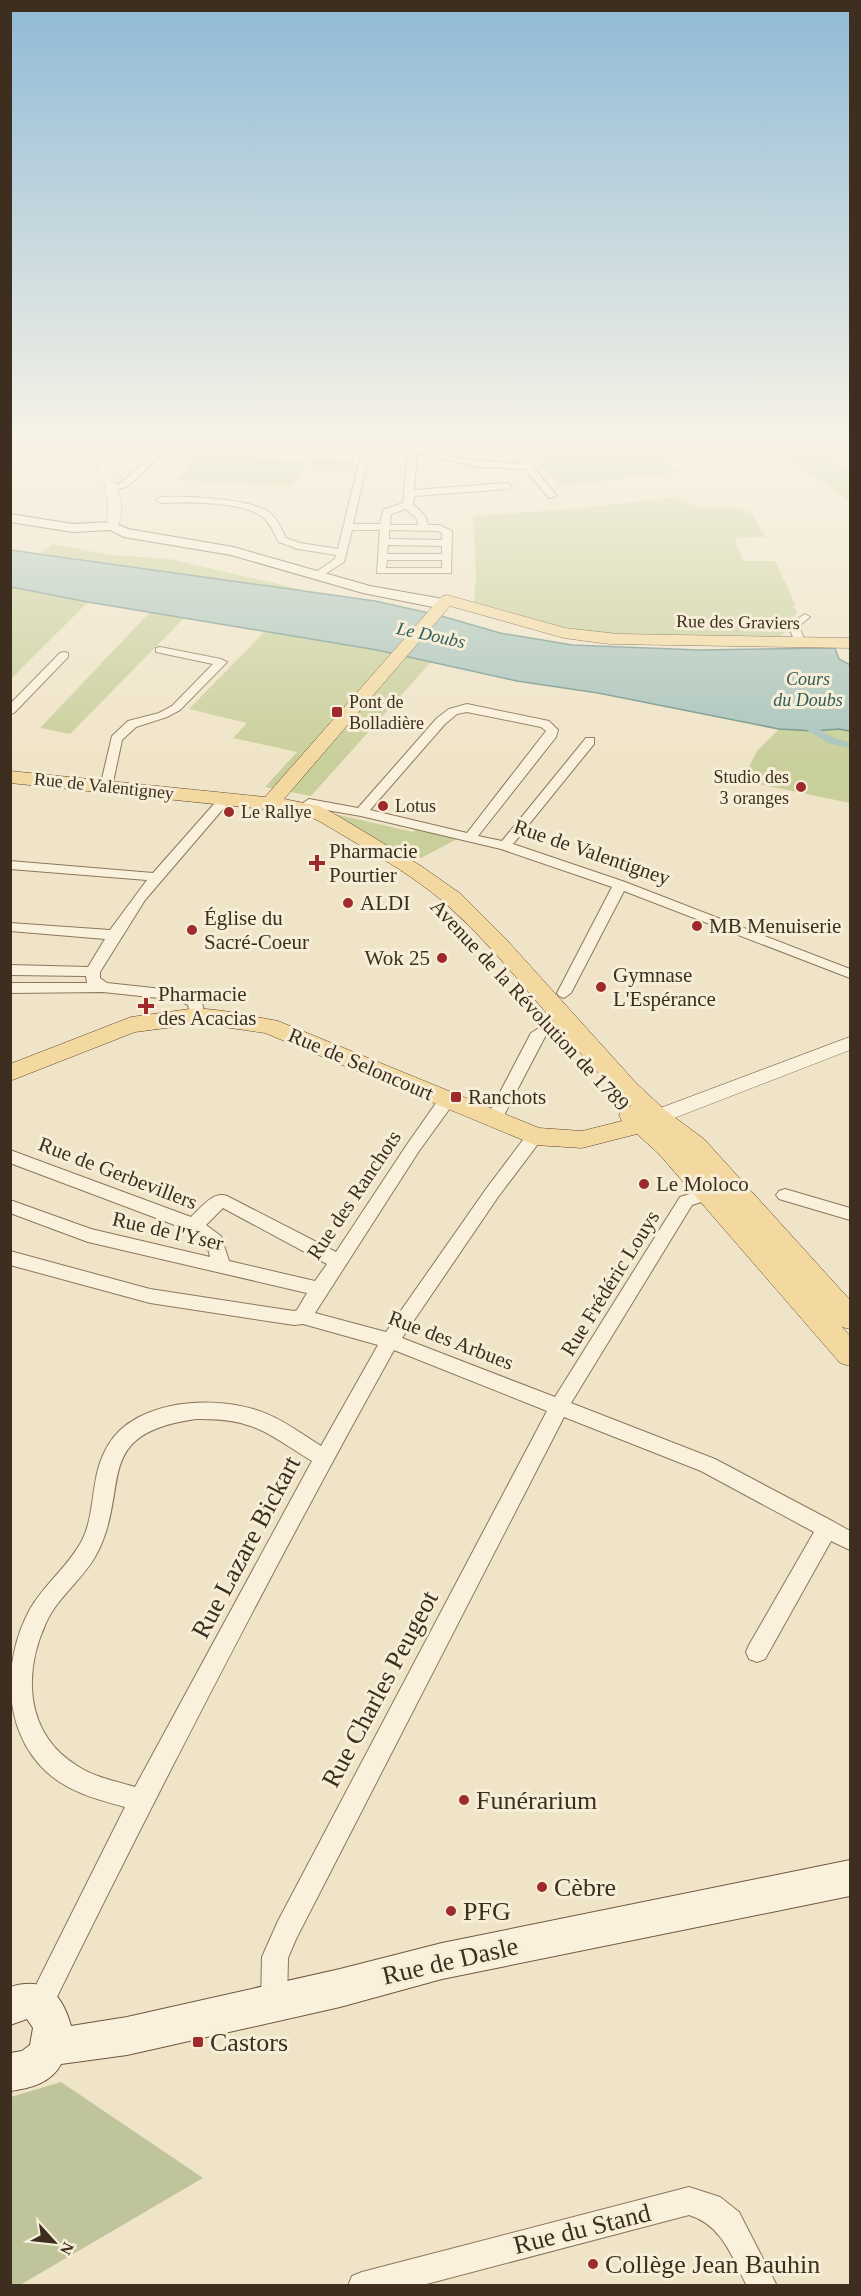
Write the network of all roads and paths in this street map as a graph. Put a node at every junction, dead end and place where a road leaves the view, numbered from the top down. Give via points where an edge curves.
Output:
1 (216, 548) edge
2 (311, 548) edge
3 (343, 548) edge
4 (383, 548) edge
5 (447, 548) edge
6 (342, 553) junction
7 (382, 557) junction
8 (446, 557) junction
9 (317, 576) junction
10 (441, 606) junction
11 (805, 617) dead end
12 (800, 642) junction
13 (850, 643) edge
14 (160, 650) dead end
15 (63, 655) dead end
16 (10, 711) edge
17 (590, 741) dead end
18 (10, 777) edge
19 (106, 787) junction
20 (225, 799) junction
21 (309, 803) dead end
22 (269, 805) junction
23 (361, 813) junction
24 (469, 839) junction
25 (505, 846) junction
26 (10, 865) edge
27 (158, 877) junction
28 (620, 885) junction
29 (10, 927) edge
30 (115, 935) junction
31 (10, 970) edge
32 (93, 972) junction
33 (850, 974) edge
34 (103, 987) junction
35 (10, 988) edge
36 (564, 993) dead end
37 (197, 1016) junction
38 (539, 1033) dead end
39 (850, 1043) edge
40 (10, 1073) edge
41 (447, 1100) junction
42 (615, 1110) junction
43 (494, 1119) junction
44 (649, 1120) junction
45 (535, 1136) junction
46 (10, 1155) edge
47 (708, 1194) junction
48 (785, 1195) dead end
49 (10, 1206) edge
50 (850, 1214) edge
51 (194, 1225) junction
52 (10, 1258) edge
53 (337, 1261) junction
54 (221, 1267) junction
55 (318, 1289) junction
56 (303, 1317) junction
57 (850, 1317) edge
58 (390, 1341) junction
59 (849, 1350) edge
60 (559, 1407) junction
61 (324, 1458) junction
62 (827, 1528) junction
63 (850, 1541) edge
64 (757, 1653) dead end
65 (141, 1800) junction
66 (850, 1878) edge
67 (274, 2003) junction
68 (25, 2005) edge
69 (52, 2040) junction
70 (10, 2072) edge
71 (362, 2286) edge
72 (762, 2286) edge

1 - 9 main road, Rue des Graviers
2 - 6 street
3 - 6 street
4 - 7 street
5 - 8 street
6 - 9 street via 340,560
7 - 8 street
7 - 8 street via 381,571 447,571
9 - 10 main road, Rue des Graviers
10 - 12 main road, Rue des Graviers via 574,638
10 - 22 main road
11 - 12 street via 794,624
12 - 13 main road, Rue des Graviers
14 - 19 street via 221,662 176,708 132,724 116,739
15 - 16 street
17 - 25 street
18 - 19 main road, Rue de Valentigney
19 - 20 main road, Rue de Valentigney
20 - 22 main road, Rue de Valentigney
20 - 27 street
21 - 23 street, Rue de Valentigney
22 - 42 main road, Avenue de la Révolution de 1789 via 316,823 427,893 463,925
22 - 44 main road, Avenue de la Révolution de 1789 via 312,810 326,817 414,870 453,899 628,1090
23 - 24 street, Rue de Valentigney
23 - 24 street via 453,711 467,708 545,724 552,734
24 - 25 street, Rue de Valentigney
25 - 28 street, Rue de Valentigney
26 - 27 street
27 - 30 street
28 - 33 street, Rue de Valentigney
28 - 36 street
29 - 30 street
30 - 32 street
31 - 32 street
32 - 34 street via 93,980
34 - 35 street
34 - 37 street via 181,996 195,1003
37 - 40 main road, Rue de Seloncourt via 131,1025
37 - 41 main road, Rue de Seloncourt via 270,1026
38 - 43 street
39 - 44 street, Rue de Seloncourt
41 - 43 main road, Rue de Seloncourt
41 - 53 street, Rue des Ranchots
42 - 44 main road via 617,1116
42 - 45 main road, Rue de Seloncourt via 596,1128 558,1137
43 - 45 main road, Rue de Seloncourt
44 - 45 main road, Rue de Seloncourt via 588,1141
44 - 47 main road, Avenue de la Révolution de 1789
44 - 57 main road, Avenue de la Révolution de 1789 via 695,1144
45 - 58 street, Rue Lazare Bickart
46 - 51 street, Rue de Gerbevillers
47 - 59 main road, Avenue de la Révolution de 1789
47 - 60 street, Rue Frédéric Louys via 686,1201
48 - 50 street
49 - 54 street, Rue de l'Yser via 88,1235
51 - 53 street via 221,1200
51 - 54 street, Rue de Gerbevillers via 215,1240
52 - 56 street, Rue des Arbues via 150,1296
53 - 55 street, Rue des Ranchots
54 - 55 street, Rue de l'Yser
55 - 56 street, Rue des Ranchots
56 - 58 street, Rue des Arbues
58 - 60 street, Rue des Arbues
58 - 61 street, Rue Lazare Bickart
60 - 62 street, Rue des Arbues via 708,1465
60 - 67 street, Rue Charles Peugeot via 287,1929 275,1957
61 - 65 street, Rue Lazare Bickart
61 - 65 street via 255,1418 210,1410 160,1417 125,1439 113,1453 95,1536 38,1618 20,1670 20,1703 29,1728 47,1755 66,1773 88,1785
62 - 63 street, Rue des Arbues
62 - 64 street
65 - 68 street, Rue Lazare Bickart
66 - 67 main road, Rue de Dasle via 442,1961
67 - 69 main road, Rue de Dasle via 92,2043 64,2046
68 - 69 main road via 52,2019
69 - 70 main road via 35,2066 24,2072
71 - 72 street, Rue du Stand via 689,2201 710,2208 729,2222

